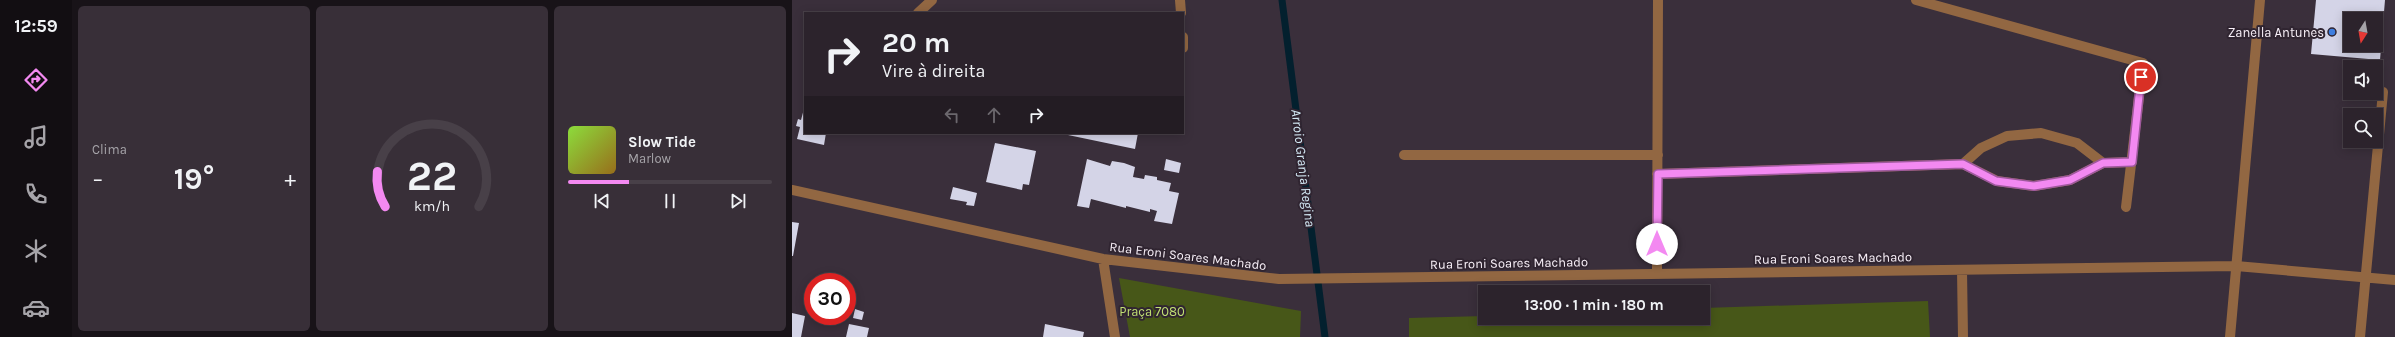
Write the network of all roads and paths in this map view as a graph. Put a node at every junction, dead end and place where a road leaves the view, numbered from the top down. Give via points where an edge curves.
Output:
1 (932, 0) edge
2 (1180, 0) edge
3 (1658, 0) edge
4 (1916, 0) edge
5 (2260, 0) edge
6 (919, 12) edge
7 (1181, 12) edge
8 (2382, 100) edge
9 (1404, 155) dead end
10 (1658, 155) junction
11 (2132, 162) junction
12 (2103, 163) junction
13 (1963, 164) junction
14 (1658, 174) junction
15 (792, 190) edge
16 (2126, 208) dead end
17 (1103, 259) junction
18 (2236, 266) junction
19 (1962, 270) junction
20 (1657, 273) junction
21 (2366, 278) junction
22 (2395, 280) edge
23 (1115, 337) edge
24 (1963, 337) edge
25 (2230, 337) edge
26 (2360, 337) edge

1 - 6 street
2 - 7 street
3 - 10 street
4 - 11 street via 2143,63
5 - 18 street
8 - 21 street
9 - 10 street
10 - 14 street
11 - 12 street
11 - 16 street
12 - 13 street via 2070,180 2034,186 1996,181
12 - 13 street via 2077,143 2041,133 2007,136 1982,148
13 - 14 street
14 - 20 street
15 - 17 street, Rua Eroni Soares Machado
17 - 20 street, Rua Eroni Soares Machado via 1279,279
17 - 23 street
18 - 19 street, Rua Eroni Soares Machado
18 - 21 street, Rua Eroni Soares Machado
18 - 25 street
19 - 20 street, Rua Eroni Soares Machado
19 - 24 street
21 - 22 street, Rua Eroni Soares Machado
21 - 26 street

